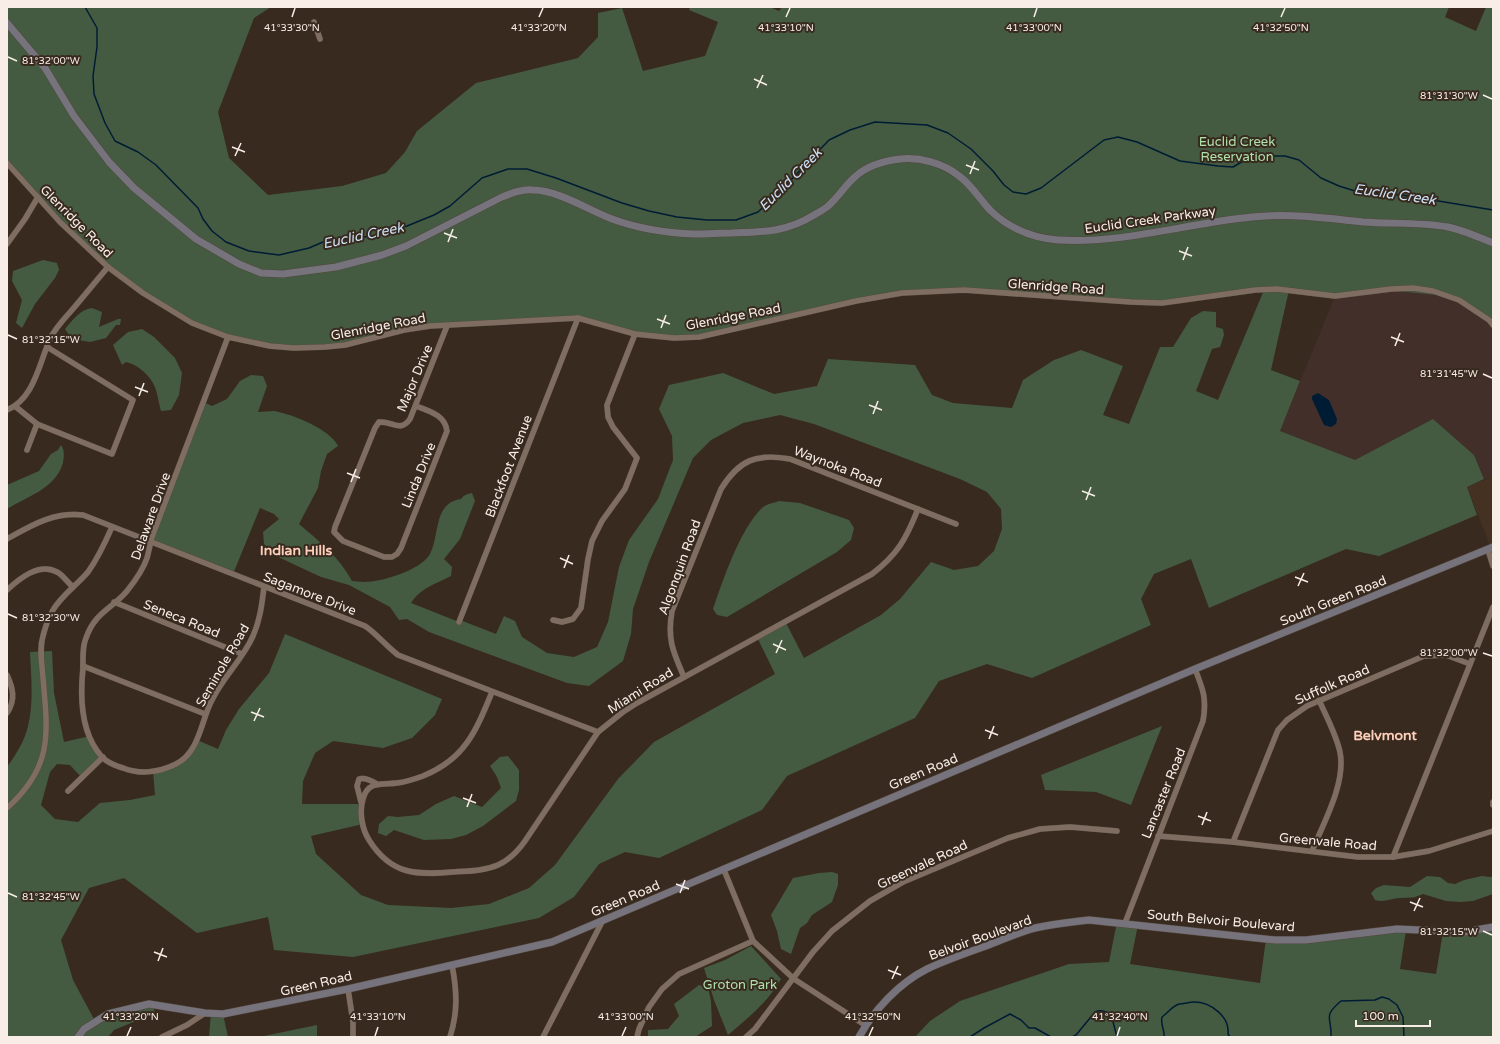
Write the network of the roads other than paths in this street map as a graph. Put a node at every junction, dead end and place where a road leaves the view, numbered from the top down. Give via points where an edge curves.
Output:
1 (314, 22) dead end
2 (7, 23) edge
3 (320, 38) dead end
4 (7, 164) edge
5 (38, 197) junction
6 (1493, 243) edge
7 (7, 244) edge
8 (108, 267) junction
9 (578, 318) junction
10 (1493, 325) edge
11 (447, 326) junction
12 (635, 334) junction
13 (228, 337) junction
14 (47, 347) junction
15 (416, 406) junction
16 (16, 407) junction
17 (7, 410) edge
18 (37, 424) junction
19 (27, 450) dead end
20 (721, 489) joint
21 (918, 509) junction
22 (956, 524) dead end
23 (112, 527) junction
24 (7, 539) edge
25 (151, 542) junction
26 (1490, 548) edge
27 (384, 557) joint
28 (1493, 566) edge
29 (73, 587) junction
30 (264, 587) junction
31 (7, 590) edge
32 (114, 602) junction
33 (1493, 606) edge
34 (553, 620) dead end
35 (459, 622) dead end
36 (242, 654) junction
37 (1470, 664) junction
38 (83, 666) junction
39 (1195, 669) junction
40 (7, 674) edge
41 (1183, 675) joint
42 (684, 677) junction
43 (492, 692) junction
44 (1319, 700) junction
45 (7, 713) edge
46 (205, 714) junction
47 (598, 732) junction
48 (103, 757) junction
49 (377, 784) junction
50 (68, 791) dead end
51 (1493, 802) edge
52 (362, 804) junction
53 (1493, 805) edge
54 (7, 808) edge
55 (1117, 831) dead end
56 (1493, 831) edge
57 (1158, 836) junction
58 (1233, 842) junction
59 (1312, 851) junction
60 (1393, 857) junction
61 (724, 870) junction
62 (603, 919) junction
63 (1089, 920) joint
64 (1125, 923) junction
65 (1493, 927) edge
66 (754, 941) junction
67 (452, 965) junction
68 (794, 979) junction
69 (348, 989) junction
70 (205, 1013) junction
71 (865, 1025) junction
72 (78, 1037) edge
73 (162, 1037) edge
74 (353, 1037) edge
75 (450, 1037) edge
76 (543, 1037) edge
77 (637, 1037) edge
78 (746, 1037) edge
79 (859, 1037) edge

1 - 3 street
2 - 6 street, Euclid Creek Parkway via 44,68 74,116 109,162 134,188 196,239 261,273 283,274 336,267 382,255 406,246 502,196 517,191 534,190 554,194 638,227 695,234 769,232 804,222 827,208 855,176 880,162 918,158 941,165 960,176 991,211 1008,224 1030,235 1055,240 1086,241 1253,216 1286,216 1435,225
4 - 5 street, Glenridge Road
5 - 7 street
5 - 8 street, Glenridge Road via 60,222
8 - 13 street, Glenridge Road via 143,293 192,323
8 - 14 street via 56,329
9 - 11 street, Glenridge Road
9 - 12 street, Glenridge Road
9 - 35 street, Blackfoot Avenue
10 - 12 street, Glenridge Road via 1459,300 1433,291 1413,288 1335,296 1277,289 1255,290 1162,302 964,290 902,293 856,301 699,337 674,338
11 - 13 street, Glenridge Road via 404,330 345,345 325,347 270,346
11 - 15 street, Major Drive
12 - 34 street via 607,405 608,417 613,427 637,458 624,488 592,541 580,608 573,619 562,622
13 - 25 street, Delaware Drive
14 - 16 street via 29,391
14 - 18 street via 133,400 112,454
15 - 27 street, Linda Drive via 440,417 447,431 401,548 392,557
15 - 27 street, Major Drive via 405,425 379,422 375,428 334,532 343,541
16 - 17 street
16 - 18 street
18 - 19 street
20 - 21 street, Waynoka Road via 729,476 742,464 757,458 774,456 790,459
20 - 42 street, Algonquin Road via 672,611 672,650
21 - 22 street, Waynoka Road
21 - 42 street, Miami Road via 898,550 887,563 872,574
23 - 24 street, Sagamore Drive via 83,515 70,514 32,525
23 - 25 street, Sagamore Drive
23 - 29 street via 108,539 91,567
25 - 30 street, Sagamore Drive
25 - 32 street, Delaware Drive via 142,571 126,592
26 - 28 street
26 - 39 street, South Green Road
29 - 31 street via 57,572 40,570 25,576
29 - 54 street via 53,610 43,636 41,651 46,745 43,756 30,783
30 - 36 street, Seminole Road via 259,622
30 - 43 street, Sagamore Drive via 365,626 398,655
32 - 36 street, Seneca Road
32 - 38 street, Delaware Drive via 98,615 86,637
33 - 37 street
36 - 46 street, Seminole Road
37 - 44 street, Suffolk Road via 1446,655 1424,656
37 - 60 street
38 - 46 street
38 - 48 street, Delaware Drive via 81,681 87,728
39 - 41 street, South Green Road
39 - 57 street, Lancaster Road via 1205,697 1206,708
40 - 45 street via 14,696
41 - 61 street, Green Road via 735,863
42 - 47 street, Miami Road via 623,712
43 - 47 street, Sagamore Drive
43 - 49 street via 478,727 450,762 423,776 397,783
44 - 58 street, Suffolk Road via 1286,720 1278,730
44 - 59 street via 1338,744 1341,774
46 - 48 street, Seminole Road via 197,740 178,763 163,769 138,772 115,765
47 - 52 street, Miami Road via 525,841 499,865 468,872 424,874 406,871 395,866 378,852 366,834 361,813
48 - 50 street
49 - 52 street, Miami Road via 367,790
49 - 52 street via 359,779 357,786
51 - 53 street
55 - 68 street, Greenvale Road via 1070,827 1040,829 1008,838 903,882 870,901 832,931
56 - 60 street, Greenvale Road via 1429,851
57 - 58 street, Greenvale Road
57 - 64 street, Lancaster Road
58 - 59 street, Greenvale Road
59 - 60 street, Greenvale Road via 1358,857
61 - 62 street, Green Road
61 - 66 street
62 - 67 street, Green Road via 552,942
62 - 76 street
63 - 64 street, South Belvoir Boulevard
63 - 71 street, Belvoir Boulevard via 1035,928 967,952 926,970 889,998
64 - 65 street, South Belvoir Boulevard via 1275,940 1306,940 1397,930 1464,932
66 - 68 street
66 - 77 street via 679,974 662,989 649,1007
67 - 69 street, Green Road
67 - 75 street via 457,1008 456,1021
68 - 71 street
68 - 78 street, Greenvale Road
69 - 70 street, Green Road via 223,1014
69 - 74 street
70 - 72 street, Green Road via 149,1004 108,1014 84,1029
70 - 73 street
71 - 79 street, Belvoir Boulevard

